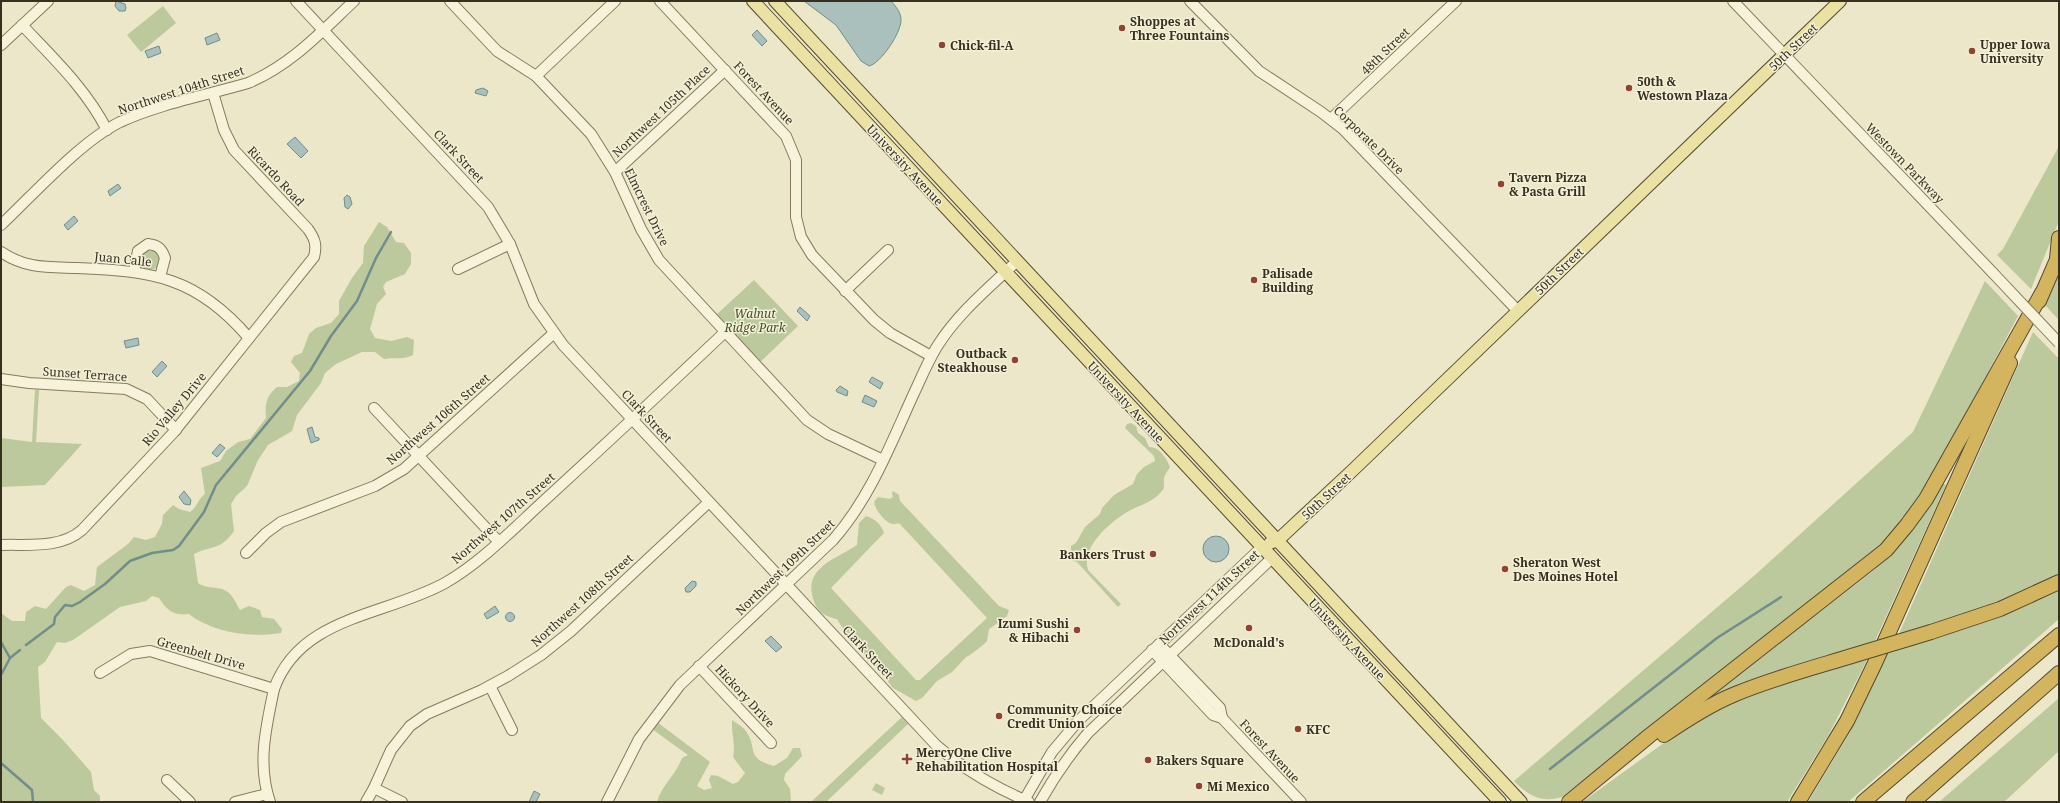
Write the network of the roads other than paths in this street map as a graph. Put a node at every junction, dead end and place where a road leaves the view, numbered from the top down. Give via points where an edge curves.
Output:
1 (48, 1) edge
2 (296, 1) edge
3 (354, 1) edge
4 (450, 1) edge
5 (615, 1) edge
6 (660, 1) edge
7 (753, 1) edge
8 (775, 1) edge
9 (1190, 1) edge
10 (1456, 1) edge
11 (1733, 1) edge
12 (1840, 1) edge
13 (22, 25) junction
14 (323, 30) junction
15 (1, 45) edge
16 (1784, 55) junction
17 (725, 70) junction
18 (536, 76) junction
19 (214, 93) junction
20 (1331, 120) junction
21 (107, 130) junction
22 (616, 172) junction
23 (1, 225) edge
24 (308, 229) joint
25 (2059, 238) edge
26 (510, 244) junction
27 (888, 250) dead end
28 (1, 252) edge
29 (2058, 257) edge
30 (1017, 261) junction
31 (458, 269) dead end
32 (134, 271) junction
33 (1005, 272) junction
34 (160, 277) junction
35 (845, 291) junction
36 (2042, 293) junction
37 (1518, 311) junction
38 (725, 332) junction
39 (554, 333) junction
40 (249, 338) junction
41 (2059, 343) edge
42 (931, 356) junction
43 (1, 378) edge
44 (374, 408) dead end
45 (632, 419) junction
46 (176, 430) junction
47 (419, 456) junction
48 (883, 460) junction
49 (709, 502) junction
50 (1278, 540) junction
51 (500, 542) junction
52 (1, 545) edge
53 (1262, 547) junction
54 (246, 553) dead end
55 (1272, 558) junction
56 (2059, 582) edge
57 (786, 584) junction
58 (2059, 635) edge
59 (1156, 647) junction
60 (1167, 658) junction
61 (699, 666) junction
62 (100, 673) dead end
63 (2059, 673) edge
64 (2059, 681) edge
65 (490, 686) junction
66 (274, 689) junction
67 (2004, 722) junction
68 (512, 730) dead end
69 (771, 743) dead end
70 (167, 780) dead end
71 (1593, 783) junction
72 (374, 788) junction
73 (268, 798) edge
74 (1025, 801) edge
75 (190, 802) edge
76 (235, 802) edge
77 (366, 802) edge
78 (402, 802) edge
79 (607, 802) edge
80 (1040, 802) edge
81 (1301, 802) edge
82 (1500, 802) edge
83 (1521, 802) edge
84 (1569, 802) edge
85 (1798, 802) edge
86 (1863, 802) edge
87 (1913, 802) edge

1 - 13 street
2 - 14 street, Clark Street
3 - 14 street, Northwest 104th Street
4 - 18 street, Elmcrest Drive via 496,51
5 - 18 street
6 - 17 street, Forest Avenue
7 - 33 main road, University Avenue
8 - 30 main road, University Avenue
9 - 20 street, Corporate Drive via 1259,71
10 - 20 street, 48th Street
11 - 16 street, Westown Parkway
12 - 16 main road, 50th Street
13 - 15 street
13 - 21 street via 74,80 98,112
14 - 19 street, Northwest 104th Street via 304,49 278,68 248,83
14 - 26 street, Clark Street via 488,208
16 - 37 main road, 50th Street
16 - 41 street, Westown Parkway, bridge
17 - 22 street, Northwest 105th Place
17 - 35 street, Forest Avenue via 786,136 796,160 796,217 801,238 812,255
18 - 22 street, Elmcrest Drive via 592,134
19 - 21 street, Northwest 104th Street via 144,113
19 - 24 street, Ricardo Road via 224,130 234,150
20 - 37 street, Corporate Drive via 1354,139
21 - 23 street, Northwest 104th Street via 78,152
22 - 38 street, Elmcrest Drive via 644,234 659,260
24 - 40 street, Rio Valley Drive via 315,242 314,257
25 - 29 highway
26 - 31 street
26 - 39 street, Clark Street via 534,304
27 - 35 street
28 - 32 street, Juan Calle via 31,266
29 - 36 highway
30 - 33 street, Northwest 109th Street
30 - 50 main road, University Avenue
32 - 34 street, Juan Calle
32 - 34 street via 138,251 148,244 155,245 160,248 165,258
33 - 42 street, Northwest 109th Street via 965,309
33 - 53 main road, University Avenue
34 - 40 street, Juan Calle via 179,283 206,298 236,323
35 - 42 street, Forest Avenue via 890,333
36 - 71 highway via 1926,500 1886,550 1648,736
36 - 85 highway via 1875,663 1847,721
37 - 50 main road, 50th Street
38 - 45 street, Northwest 107th Street
38 - 48 street, Elmcrest Drive via 813,425
39 - 45 street, Clark Street
39 - 47 street, Northwest 106th Street
40 - 46 street, Rio Valley Drive
42 - 48 street, Northwest 109th Street
43 - 46 street, Sunset Terrace via 28,383 126,389 146,399
44 - 47 street
45 - 49 street, Clark Street
45 - 51 street, Northwest 107th Street
46 - 52 street, Rio Valley Drive via 74,537 54,543
47 - 51 street
47 - 54 street, Northwest 106th Street via 404,469 375,486 281,522
48 - 57 street, Northwest 109th Street via 860,507 847,524
49 - 57 street, Clark Street
49 - 65 street, Northwest 108th Street via 571,631 541,655
50 - 53 main road, Northwest 114th Street
50 - 55 main road, Northwest 114th Street
50 - 83 main road, University Avenue
51 - 66 street, Northwest 107th Street via 468,568 445,582 421,594 319,633 292,655
53 - 55 main road, University Avenue
53 - 59 street, Northwest 114th Street
55 - 60 street, Northwest 114th Street
55 - 82 main road, University Avenue
56 - 71 highway, bridge via 2000,609 1769,681 1732,695 1697,714
57 - 61 street, Northwest 109th Street
57 - 74 street, Clark Street via 936,745 958,764 987,783
58 - 86 highway
59 - 60 street, Forest Avenue
59 - 74 street, Northwest 114th Street via 1063,737 1040,769
60 - 80 street, Northwest 114th Street via 1088,733 1068,756
60 - 81 street, Forest Avenue via 1213,715 1222,718
61 - 69 street, Hickory Drive
61 - 79 street, Northwest 109th Street via 652,719
62 - 66 street, Greenbelt Drive via 131,654 150,651
63 - 67 highway
64 - 67 highway
65 - 68 street
65 - 72 street, Northwest 108th Street via 427,714 410,726 391,750
66 - 73 street, Northwest 107th Street via 263,754 263,775
67 - 87 highway
70 - 75 street
71 - 84 highway
72 - 77 street, Northwest 108th Street
72 - 78 street
73 - 76 street

